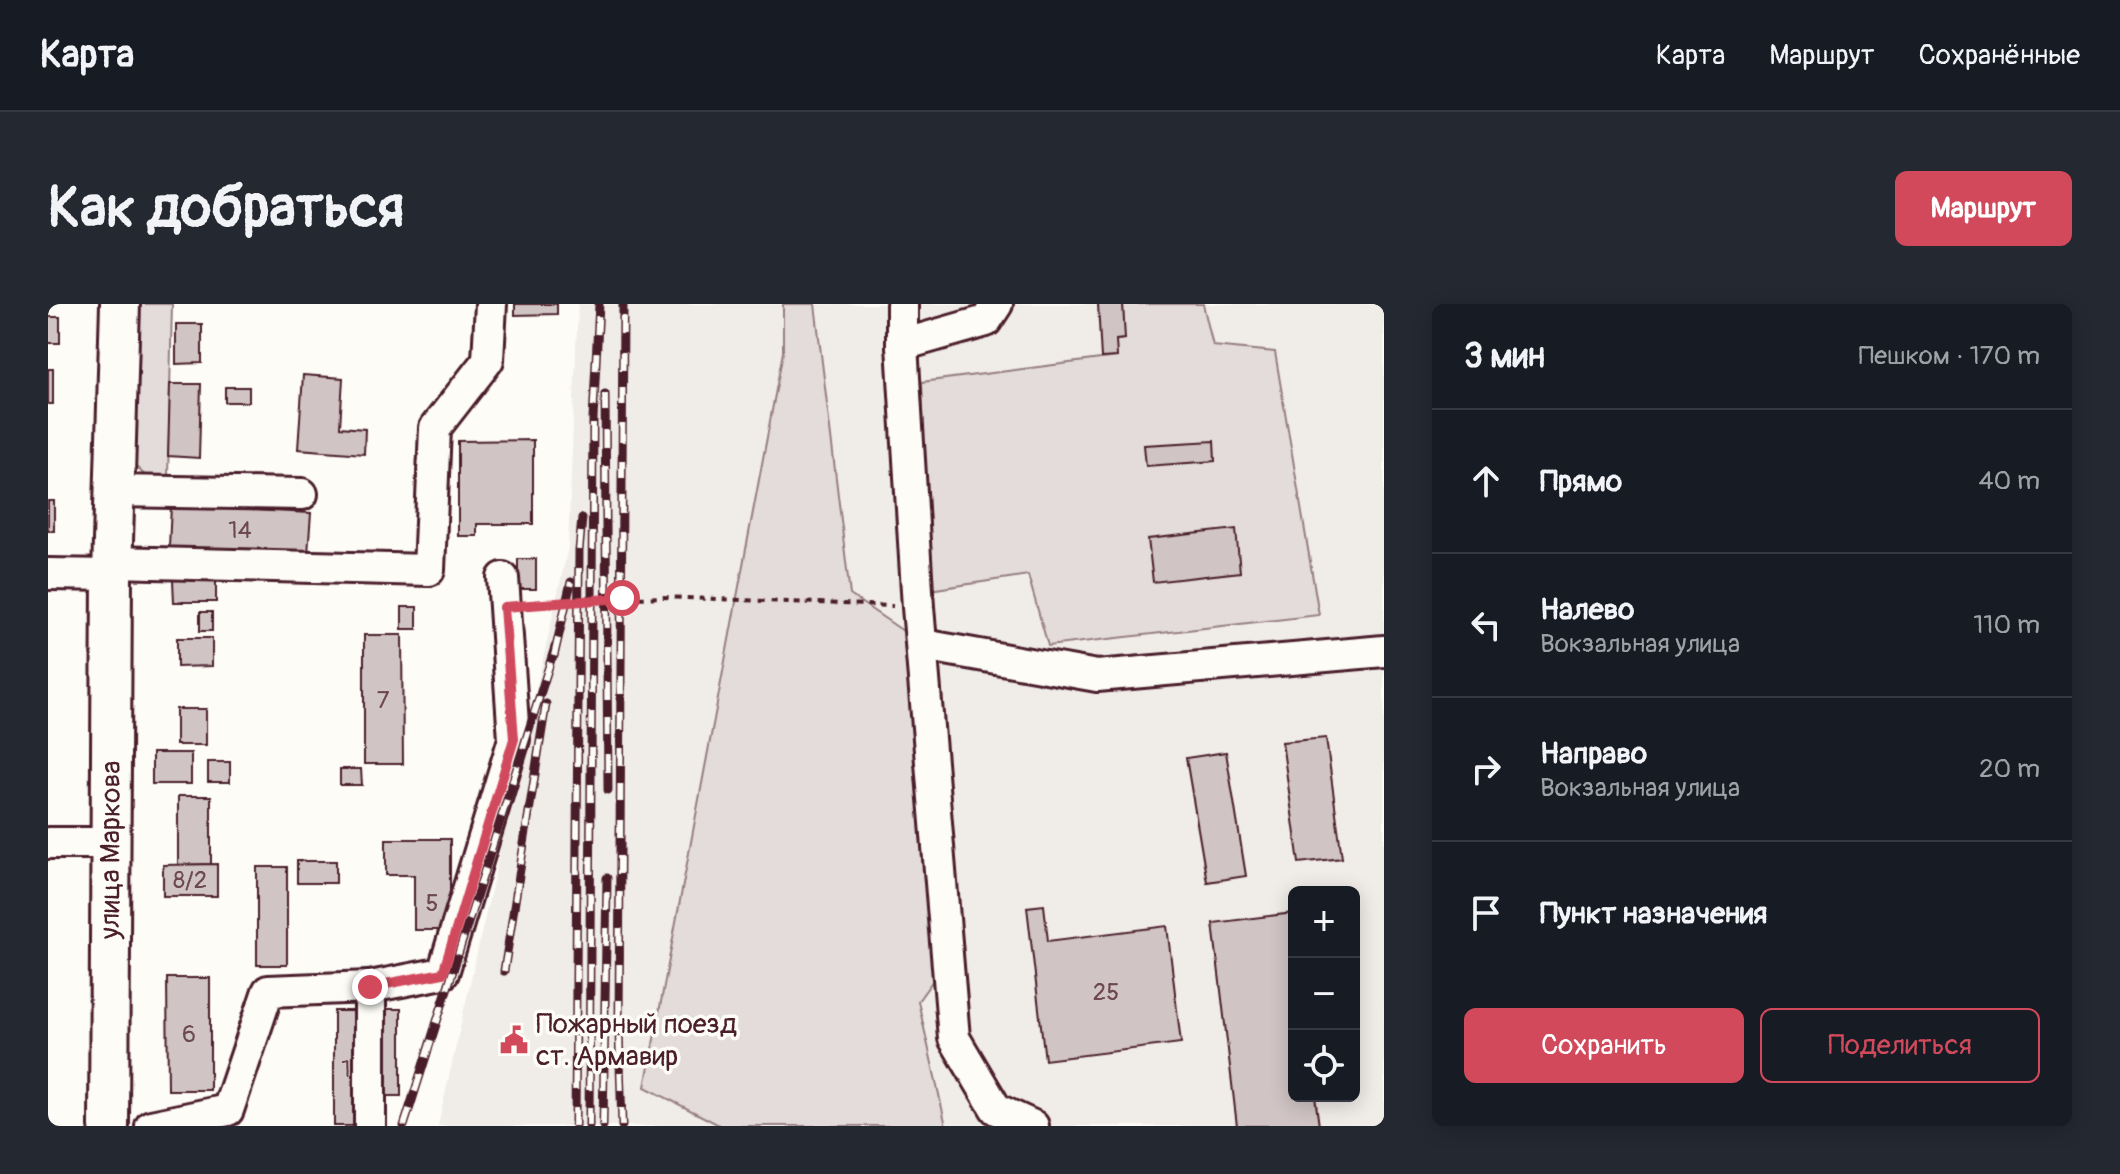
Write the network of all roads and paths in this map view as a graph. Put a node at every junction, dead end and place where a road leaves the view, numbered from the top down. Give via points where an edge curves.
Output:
1 (120, 304) edge
2 (491, 304) edge
3 (902, 304) edge
4 (997, 304) edge
5 (902, 345) junction
6 (114, 491) junction
7 (302, 494) dead end
8 (112, 568) junction
9 (48, 574) edge
10 (504, 593) joint
11 (918, 607) junction
12 (923, 645) junction
13 (1384, 651) edge
14 (48, 843) edge
15 (110, 843) junction
16 (370, 987) junction
17 (992, 1117) edge
18 (109, 1126) edge
19 (151, 1126) edge
20 (370, 1126) edge
21 (1033, 1126) edge

1 - 6 main road, улица Маркова
2 - 8 street via 488,360 435,428 429,570
3 - 5 street
4 - 5 street via 986,321
5 - 11 street
6 - 7 street
6 - 8 main road, улица Маркова
8 - 9 street
8 - 15 main road, улица Маркова
10 - 11 path
10 - 16 street via 514,739 443,973
11 - 12 street
12 - 13 street via 1097,676
12 - 17 street via 954,1038
14 - 15 street
15 - 18 main road, улица Маркова
16 - 19 street via 268,991 228,1110
16 - 20 street
17 - 21 street

